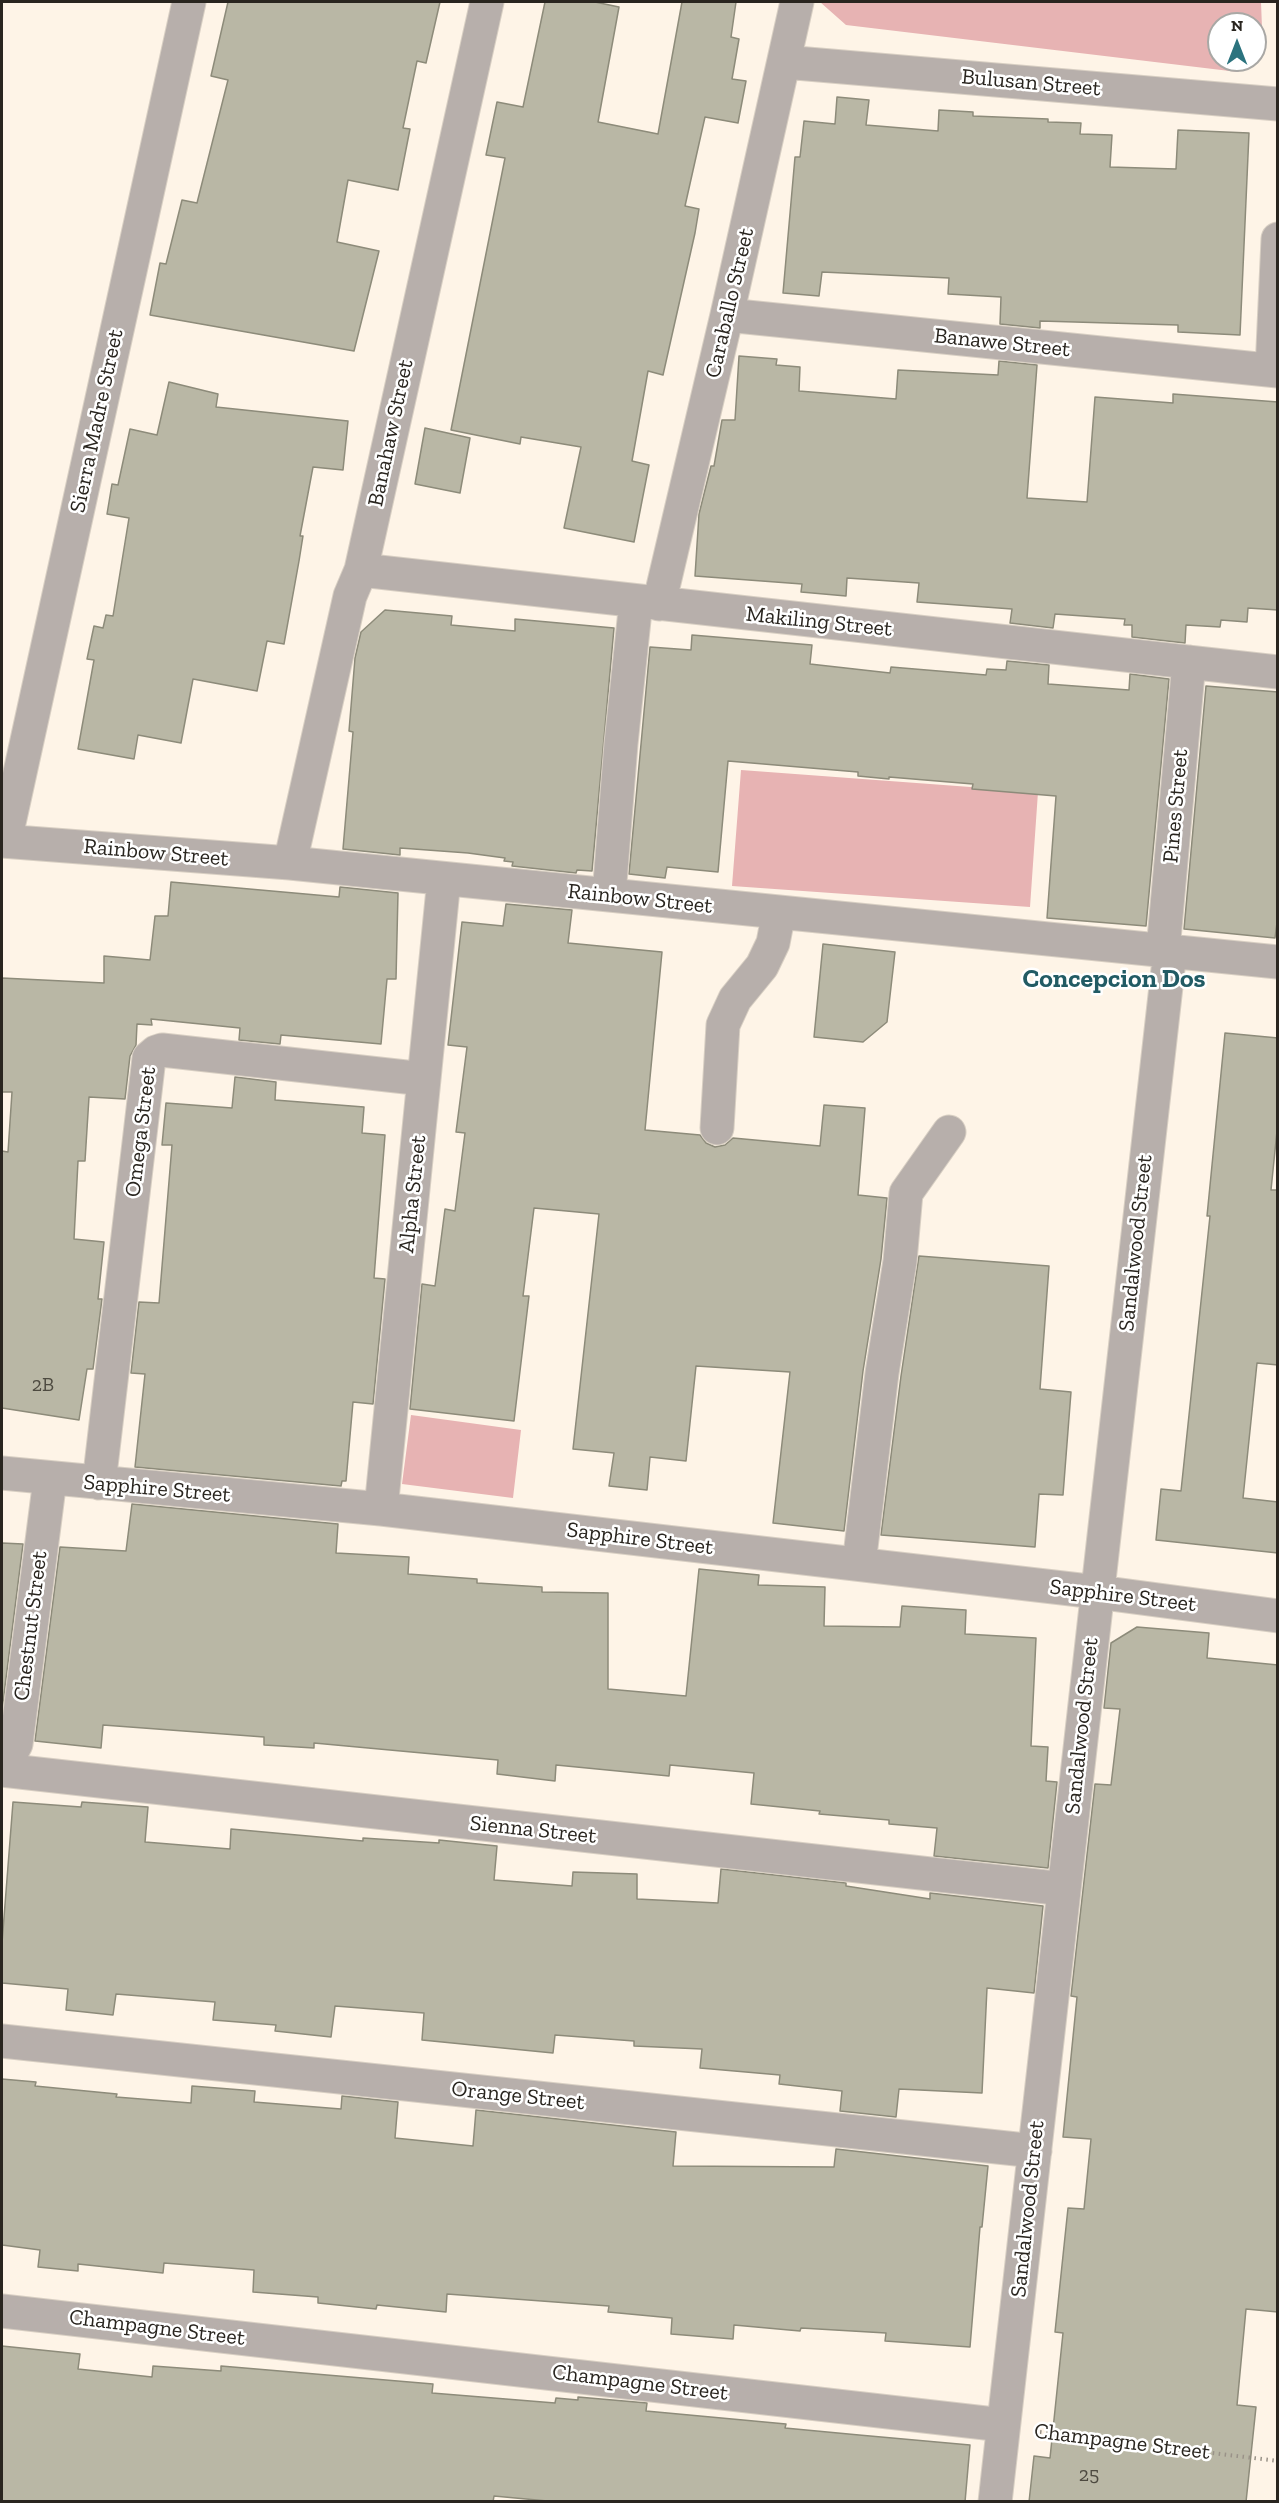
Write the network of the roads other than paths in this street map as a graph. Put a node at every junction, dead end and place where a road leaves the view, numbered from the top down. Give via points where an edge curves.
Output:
1 (189, 2) edge
2 (487, 2) edge
3 (797, 2) edge
4 (784, 62) junction
5 (1278, 104) edge
6 (1278, 239) edge
7 (727, 315) junction
8 (1275, 371) edge
9 (361, 570) junction
10 (648, 602) junction
11 (1189, 662) junction
12 (1278, 672) edge
13 (3, 841) edge
14 (290, 863) junction
15 (444, 879) junction
16 (609, 896) junction
17 (779, 912) junction
18 (1166, 951) junction
19 (1277, 961) edge
20 (424, 1078) junction
21 (717, 1128) dead end
22 (949, 1132) dead end
23 (2, 1473) edge
24 (50, 1479) junction
25 (99, 1483) junction
26 (381, 1509) junction
27 (859, 1564) junction
28 (1097, 1592) junction
29 (1278, 1616) edge
30 (2, 1770) edge
31 (1064, 1889) junction
32 (2, 2041) edge
33 (1035, 2151) junction
34 (2, 2311) edge
35 (1004, 2425) junction
36 (995, 2502) edge

1 - 13 street, Sierra Madre Street
2 - 9 street, Banahaw Street
3 - 4 street, Caraballo Street
4 - 5 street, Bulusan Street
4 - 7 street, Caraballo Street
6 - 8 street
7 - 8 street, Banawe Street
7 - 10 street, Caraballo Street
9 - 10 street, Makiling Street
9 - 14 street, Banahaw Street via 350,596
10 - 11 street, Makiling Street
10 - 16 street, Caraballo Street via 621,744
11 - 12 street, Makiling Street
11 - 18 street, Pines Street
13 - 14 street, Rainbow Street
14 - 15 street, Rainbow Street
15 - 16 street, Rainbow Street
15 - 20 street, Alpha Street
16 - 17 street, Rainbow Street
17 - 18 street, Rainbow Street
17 - 21 street via 773,942 762,966 735,999 723,1025
18 - 19 street, Rainbow Street
18 - 28 street, Sandalwood Street
20 - 25 street, Omega Street via 162,1050 149,1058
20 - 26 street, Alpha Street
22 - 27 street via 906,1193
23 - 24 street, Sapphire Street
24 - 25 street, Sapphire Street
24 - 30 street, Chestnut Street via 16,1744
25 - 26 street, Sapphire Street
26 - 27 street, Sapphire Street
27 - 28 street, Sapphire Street
28 - 29 street, Sapphire Street
28 - 31 street, Sandalwood Street
30 - 31 street, Sienna Street
31 - 33 street, Sandalwood Street
32 - 33 street, Orange Street
33 - 35 street, Sandalwood Street
34 - 35 street, Champagne Street
35 - 36 street, Sandalwood Street

